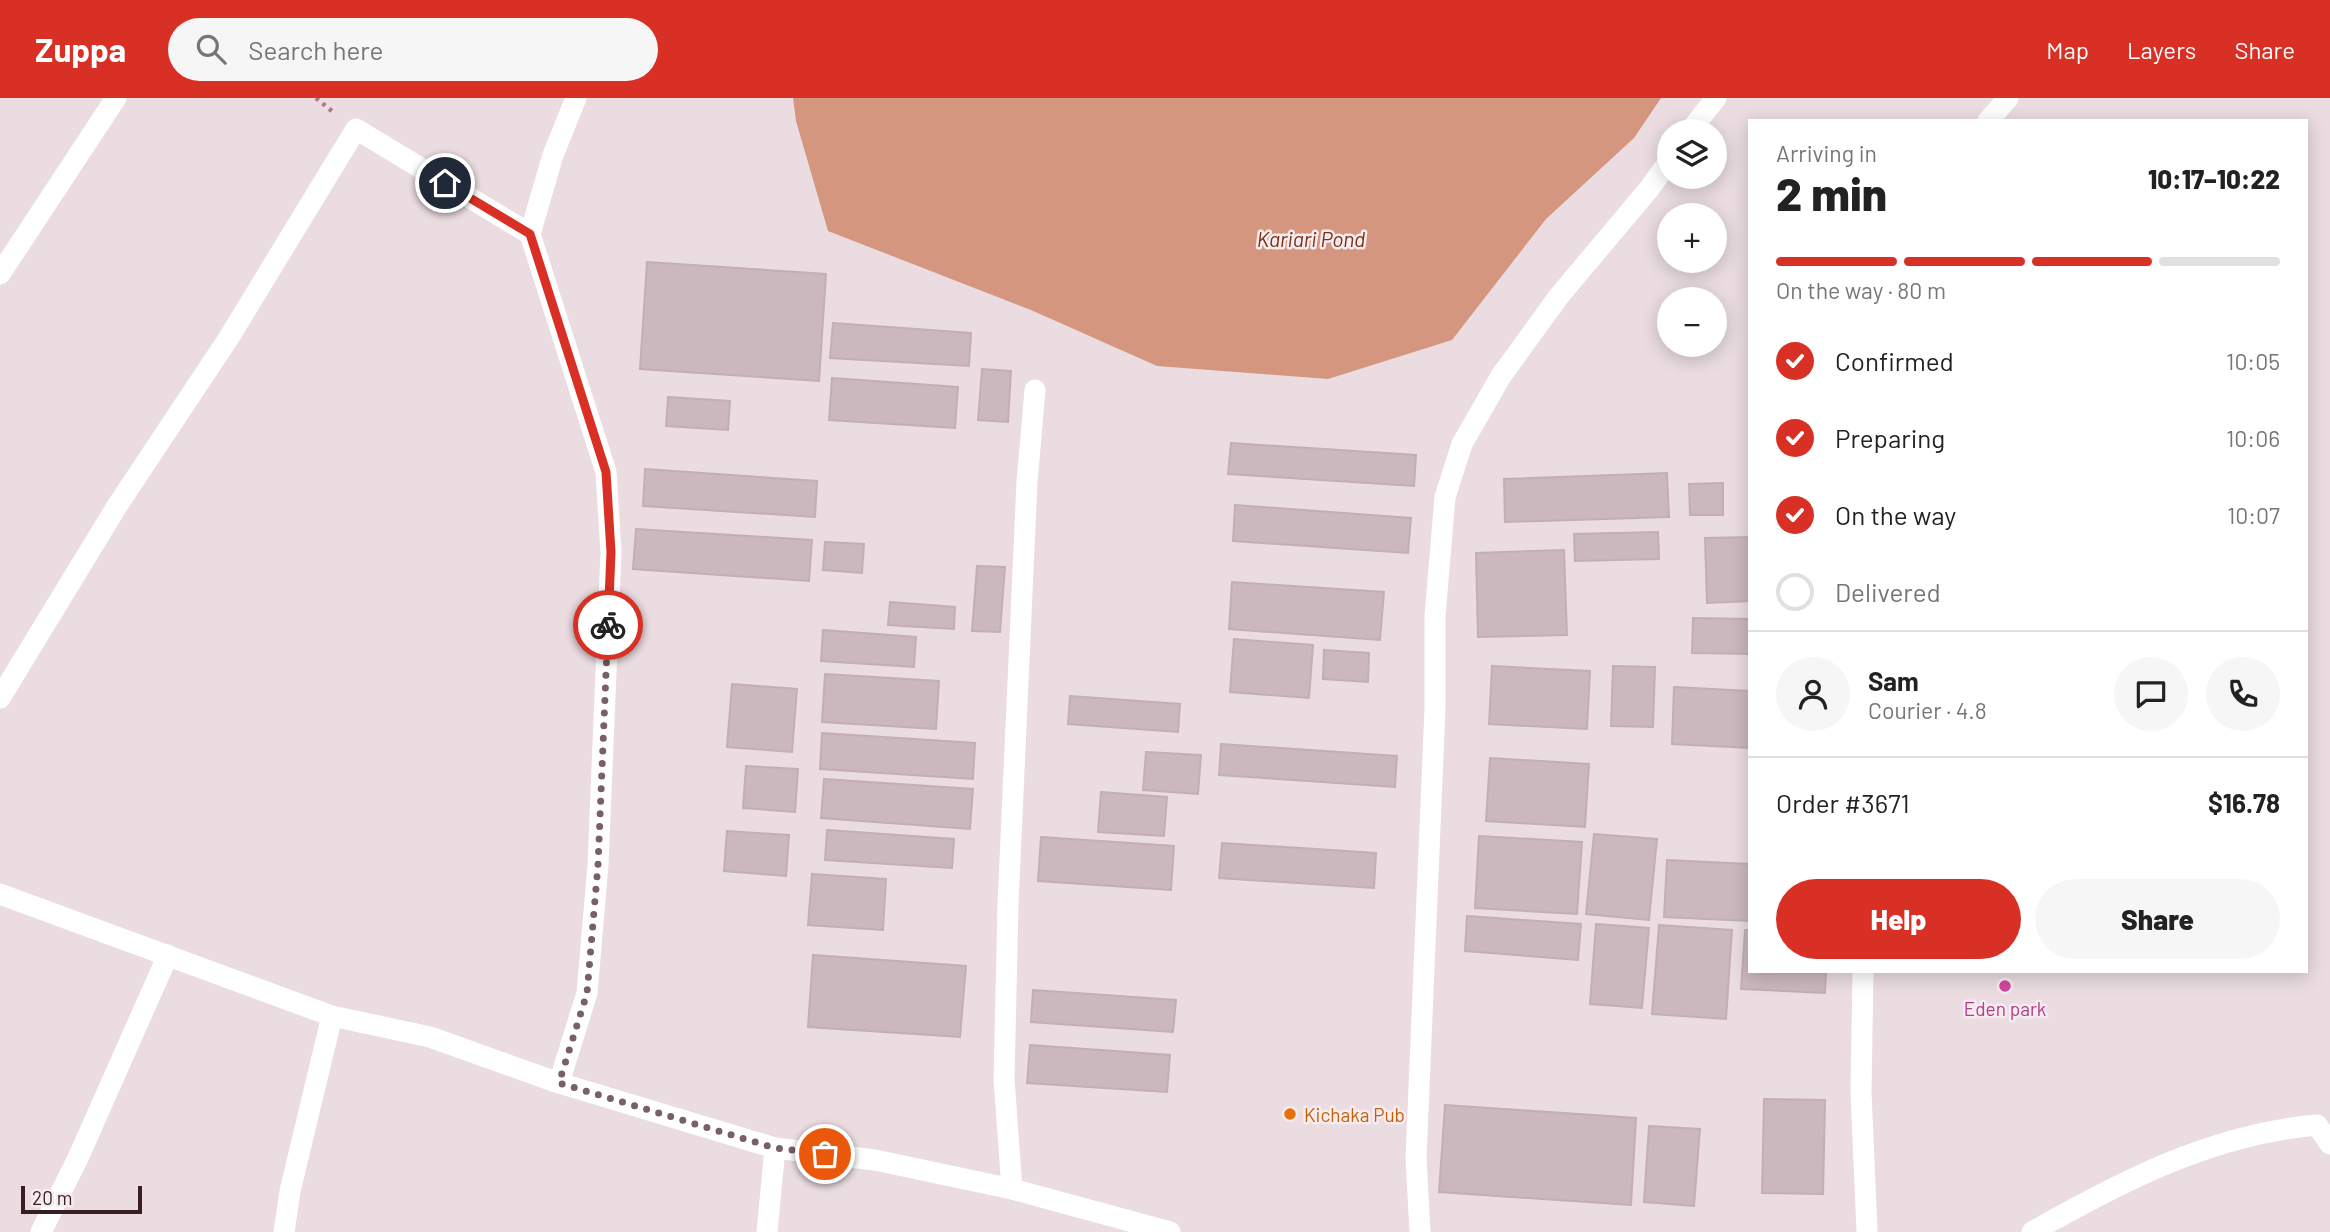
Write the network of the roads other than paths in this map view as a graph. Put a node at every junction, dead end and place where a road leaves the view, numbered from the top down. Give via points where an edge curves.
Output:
1 (116, 98) edge
2 (576, 98) edge
3 (1716, 98) edge
4 (2008, 98) edge
5 (1699, 119) edge
6 (1990, 119) edge
7 (1657, 178) edge
8 (530, 234) junction
9 (0, 274) edge
10 (1035, 390) dead end
11 (0, 698) edge
12 (0, 894) edge
13 (168, 956) junction
14 (1863, 973) edge
15 (332, 1016) junction
16 (559, 1083) junction
17 (2323, 1119) edge
18 (2330, 1144) edge
19 (775, 1148) junction
20 (1012, 1188) junction
21 (41, 1232) edge
22 (284, 1232) edge
23 (768, 1232) edge
24 (1170, 1232) edge
25 (1420, 1232) edge
26 (1867, 1232) edge
27 (2032, 1232) edge

1 - 9 street
2 - 8 street via 553,155
3 - 5 street
4 - 6 street
7 - 25 street via 1559,296 1501,376 1462,444 1445,497 1434,616 1435,709 1416,1158
8 - 11 street via 356,129 229,339 117,506
8 - 16 street via 606,472 611,552 598,865 587,993
10 - 20 street via 1008,904 1004,1079
12 - 13 street
13 - 15 street
13 - 21 street
14 - 26 street via 1861,1092
15 - 16 street via 430,1037
15 - 22 street
16 - 19 street
17 - 18 street
17 - 27 street via 2216,1143 2121,1182
19 - 20 street via 875,1160
19 - 23 street
20 - 24 street

